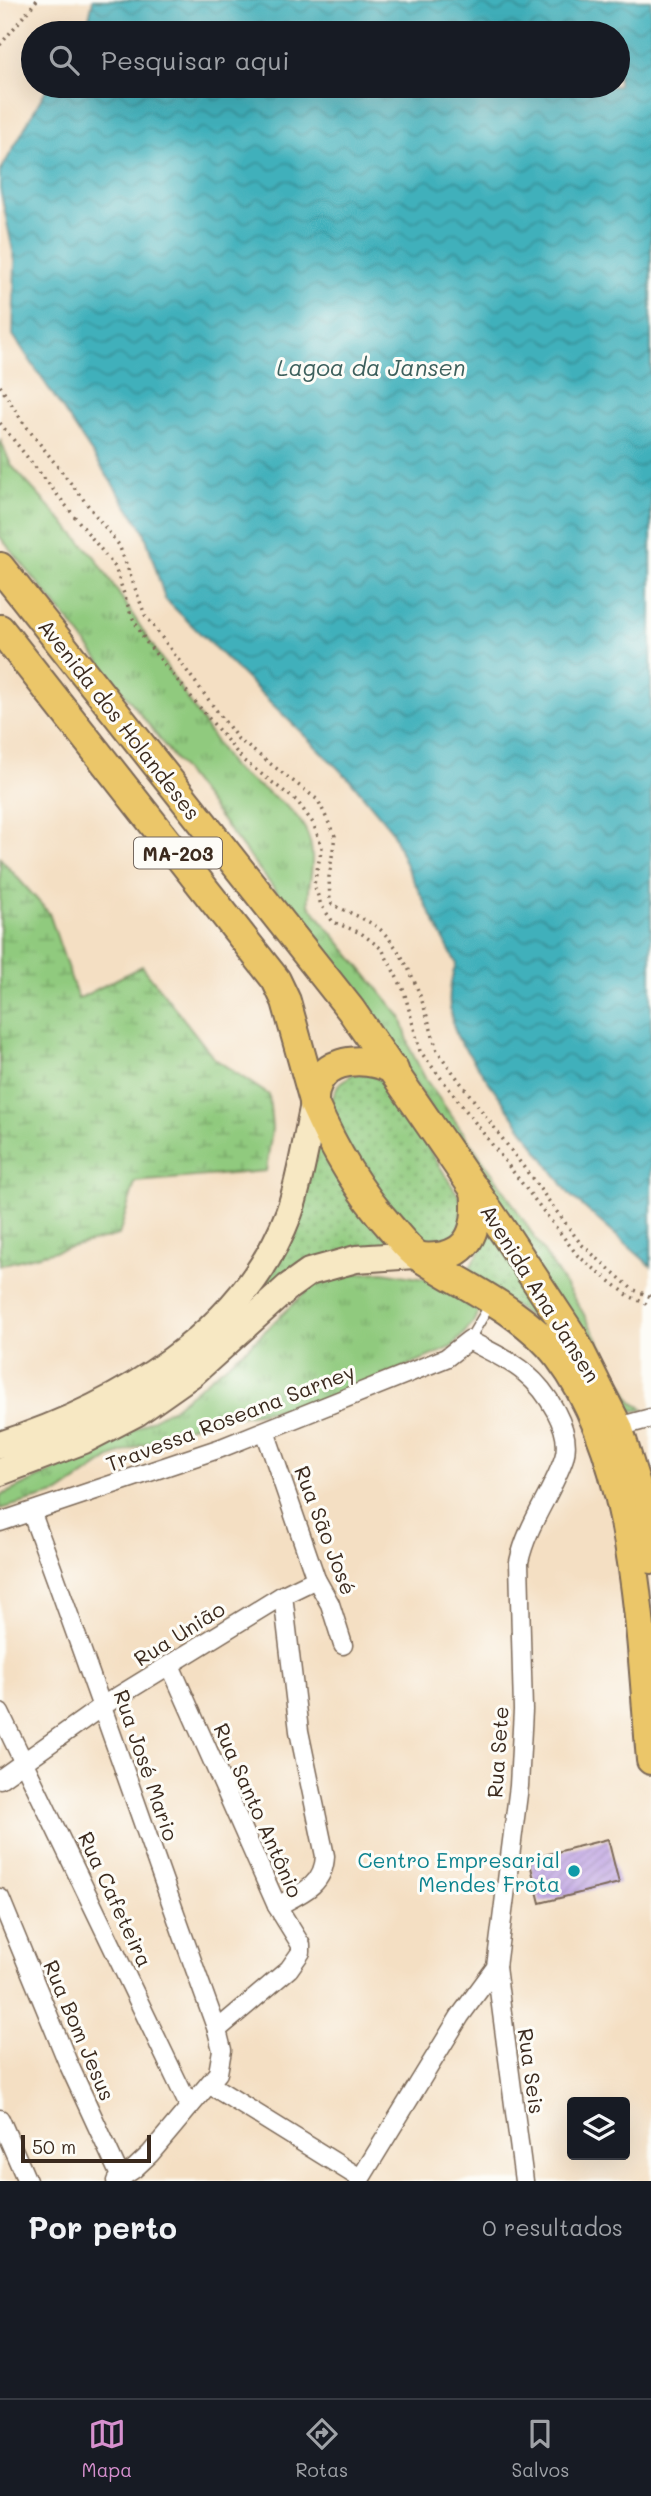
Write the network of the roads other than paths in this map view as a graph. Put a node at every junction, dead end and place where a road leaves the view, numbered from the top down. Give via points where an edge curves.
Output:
1 (0, 568) edge
2 (0, 587) edge
3 (0, 629) edge
4 (184, 800) junction
5 (394, 1070) junction
6 (314, 1102) junction
7 (475, 1189) junction
8 (417, 1256) junction
9 (491, 1303) junction
10 (469, 1340) junction
11 (651, 1418) edge
12 (618, 1427) junction
13 (265, 1431) junction
14 (0, 1444) edge
15 (0, 1472) edge
16 (32, 1514) junction
17 (0, 1522) edge
18 (651, 1559) edge
19 (316, 1579) junction
20 (283, 1595) junction
21 (343, 1645) dead end
22 (170, 1665) junction
23 (104, 1705) junction
24 (0, 1713) edge
25 (25, 1760) junction
26 (651, 1760) edge
27 (0, 1779) edge
28 (0, 1898) edge
29 (276, 1906) junction
30 (496, 1967) junction
31 (217, 2030) junction
32 (209, 2084) junction
33 (189, 2106) junction
34 (0, 2119) edge
35 (118, 2180) edge
36 (360, 2180) edge
37 (27, 2181) edge
38 (524, 2181) edge

1 - 4 main road, Avenida dos Holandeses / MA-203
2 - 4 main road via 154,781
3 - 6 main road, Avenida dos Holandeses / MA-203 via 276,980
4 - 5 main road, Avenida dos Holandeses / MA-203
5 - 6 main road via 368,1061 340,1064 320,1078
5 - 7 main road, MA-203
6 - 8 main road, MA-203 via 355,1183
6 - 14 main road via 289,1212 262,1266 227,1310 181,1353 120,1394 69,1420
7 - 8 main road via 476,1221 467,1243 446,1256
7 - 12 main road, Avenida Ana Jansen via 573,1337
8 - 9 main road, Avenida Ana Jansen
8 - 15 main road via 356,1259 309,1272 193,1373 135,1413 84,1440
9 - 10 lane
9 - 26 main road, Avenida Ana Jansen via 525,1325 558,1357 582,1394 601,1442 631,1554
10 - 13 street, Travessa Roseana Sarney via 446,1358
10 - 30 street, Rua Sete via 534,1381 561,1423 565,1443 565,1455 523,1542 519,1562 523,1723
11 - 12 street
12 - 18 main road, Avenida Ana Jansen via 638,1491
13 - 16 street, Travessa Roseana Sarney
13 - 19 street, Rua São José
16 - 17 street, Travessa Roseana Sarney
16 - 23 street, Rua José Mario
19 - 20 street, Rua União
19 - 21 street, Rua São José
20 - 22 street, Rua União
20 - 29 street via 299,1731 325,1868 318,1882
22 - 23 street, Rua União
22 - 29 street, Rua Santo Antônio
23 - 25 street, Rua União
23 - 31 street, Rua José Mario
24 - 25 street, Rua Cafeteira
25 - 27 street, Rua União
25 - 33 street, Rua Cafeteira
28 - 35 street, Rua Bom Jesus
29 - 31 street, Rua Santo Antônio via 302,1948 299,1958
30 - 36 street, Rua Sete via 460,2016
30 - 38 street, Rua Seis
31 - 32 street, Rua José Mario via 222,2056 218,2073
32 - 33 street
32 - 36 street
33 - 35 street via 150,2154
34 - 37 street

